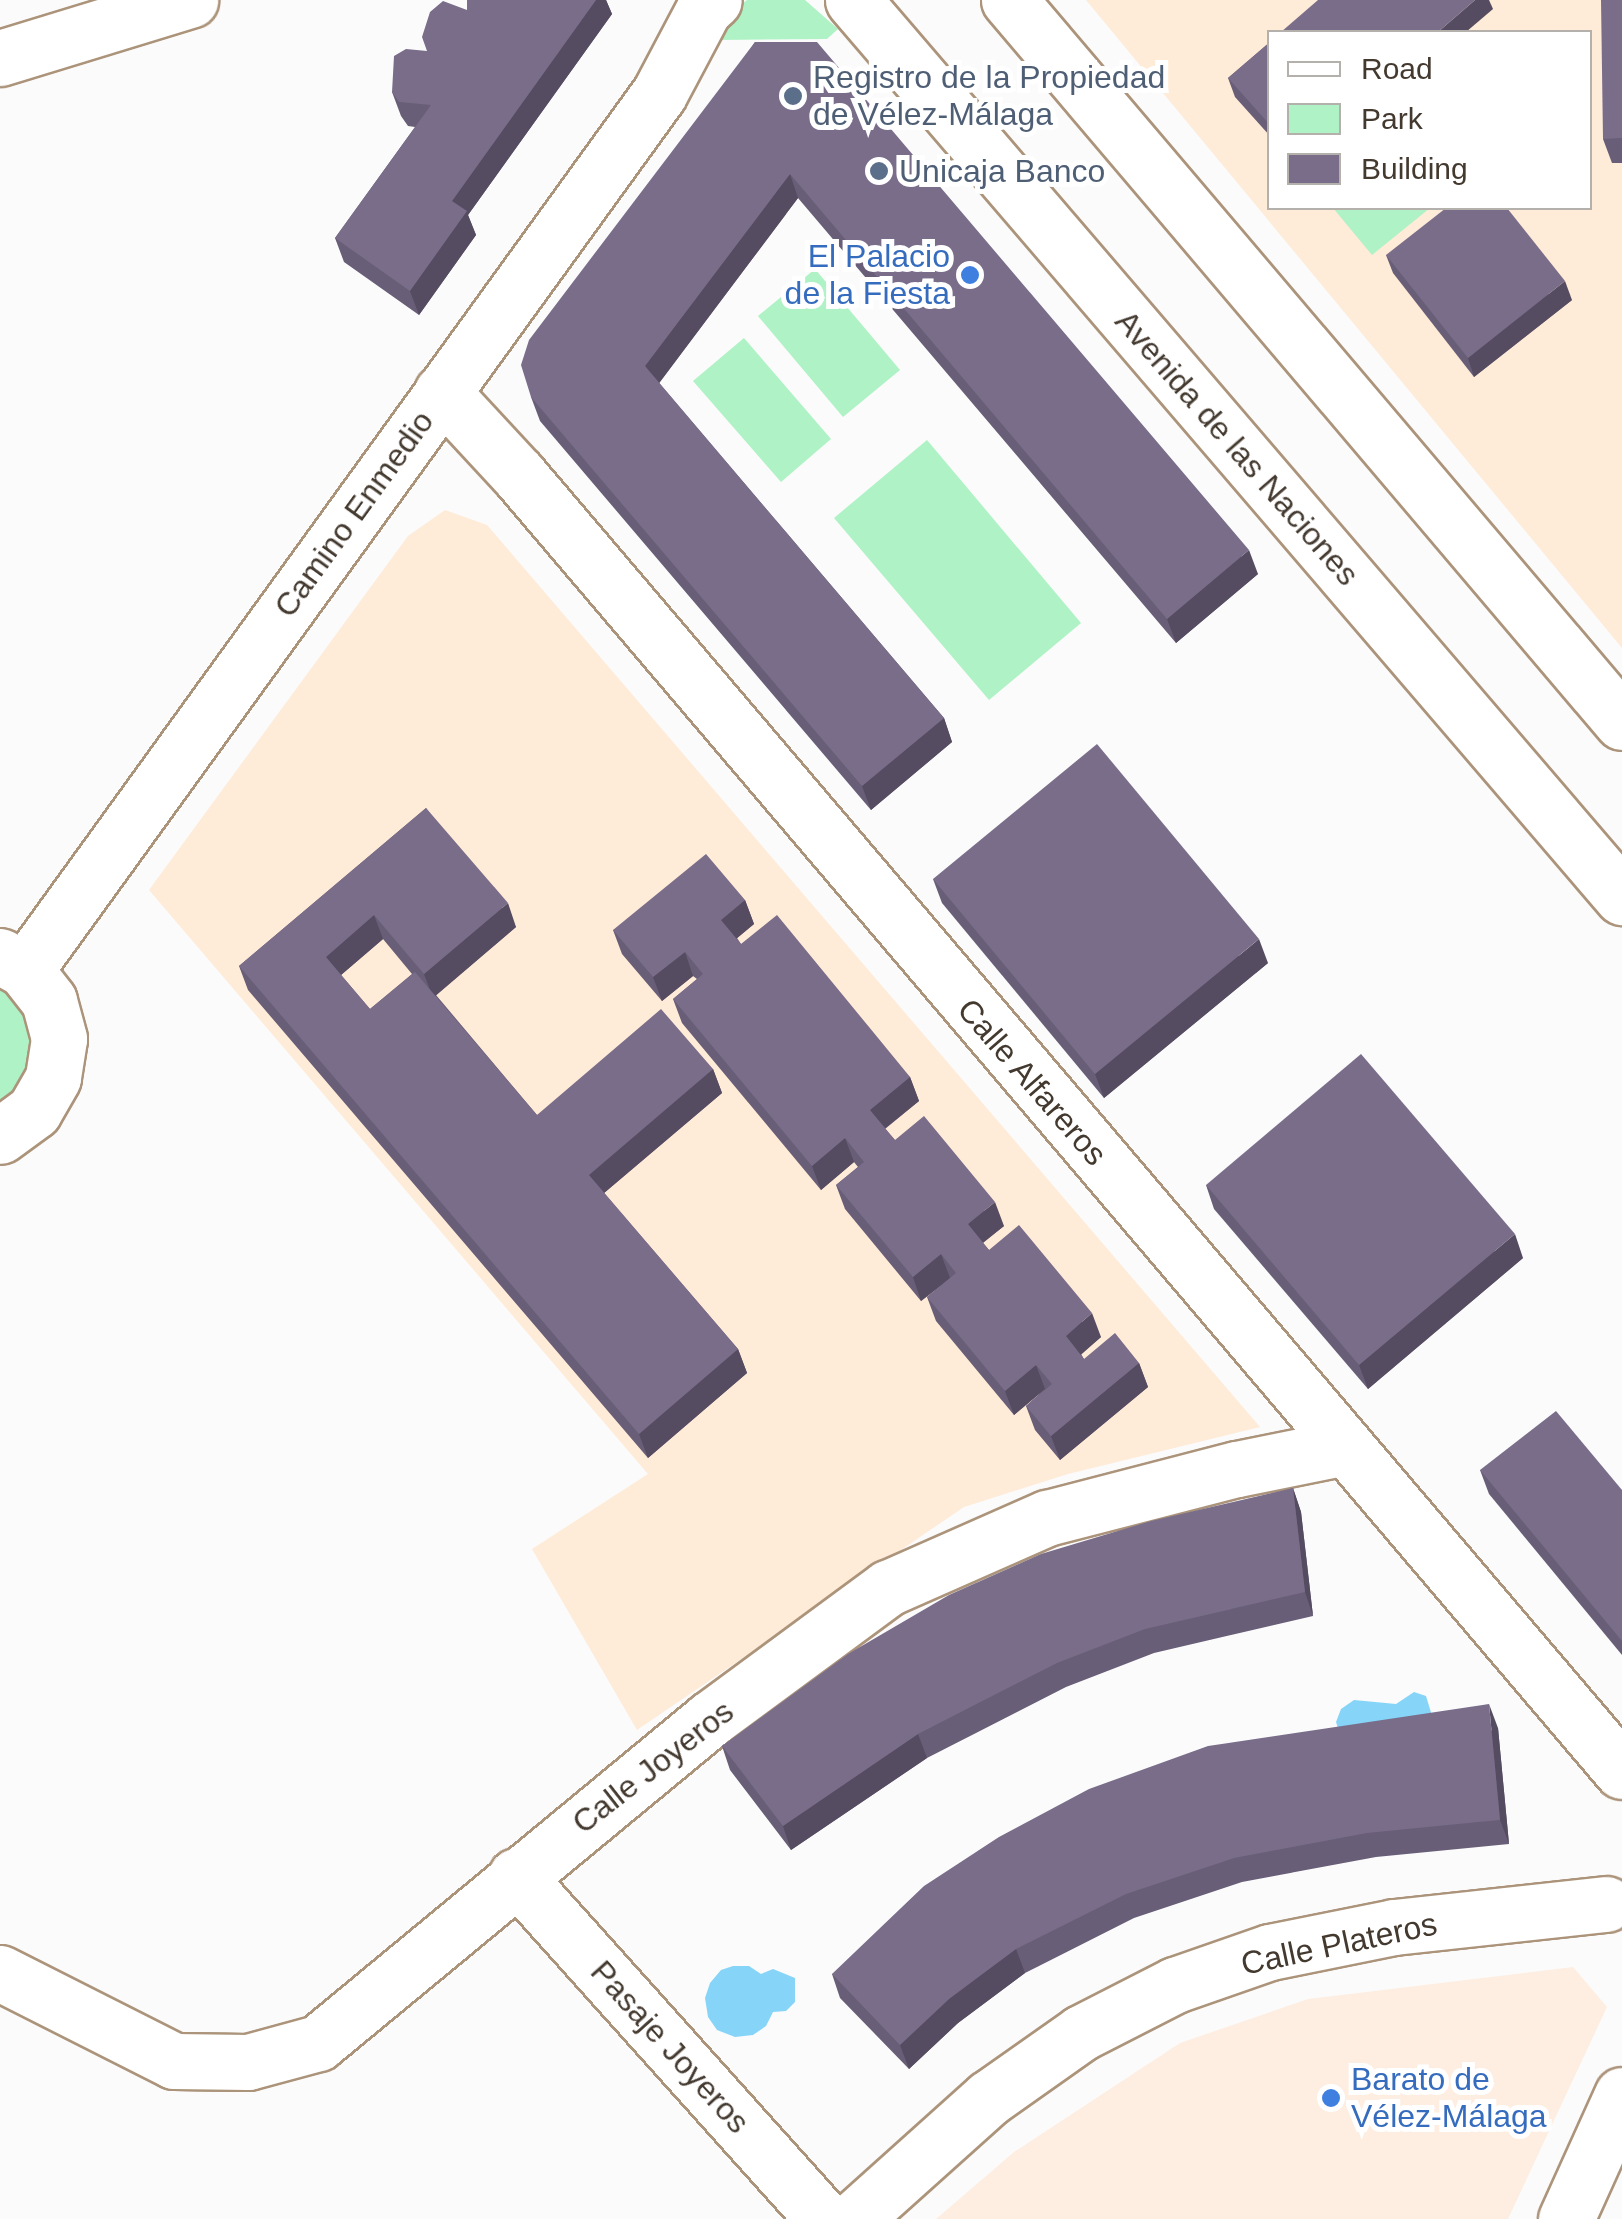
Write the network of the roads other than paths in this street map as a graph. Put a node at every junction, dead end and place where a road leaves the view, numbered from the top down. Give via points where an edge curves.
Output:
1 (190, 0) edge
2 (686, 0) edge
3 (714, 0) edge
4 (853, 0) edge
5 (1010, 0) edge
6 (678, 54) junction
7 (0, 58) edge
8 (442, 392) junction
9 (1622, 722) edge
10 (1622, 897) edge
11 (12, 963) edge
12 (0, 1136) edge
13 (1346, 1447) junction
14 (1622, 1771) edge
15 (516, 1876) junction
16 (1616, 1903) edge
17 (0, 1973) edge
18 (1622, 2096) edge
19 (824, 2219) edge
20 (854, 2219) edge
21 (1566, 2219) edge

1 - 7 street
2 - 6 street, Camino Enmedio
3 - 6 street, Camino Enmedio
4 - 10 street, Avenida de las Naciones
5 - 9 street
6 - 8 street, Camino Enmedio via 659,94
8 - 11 street, Camino Enmedio
8 - 13 street, Calle Alfareros
11 - 12 street via 48,1002 59,1039 53,1078 34,1111
13 - 14 street, Calle Alfareros
13 - 15 street, Calle Joyeros via 1047,1518 888,1588 710,1719
15 - 17 street, Calle Joyeros via 318,2043 248,2062 174,2061
15 - 19 street, Pasaje Joyeros
16 - 20 street, Calle Plateros via 1394,1927 1270,1952 1175,1985 1081,2033 989,2098
18 - 21 street

